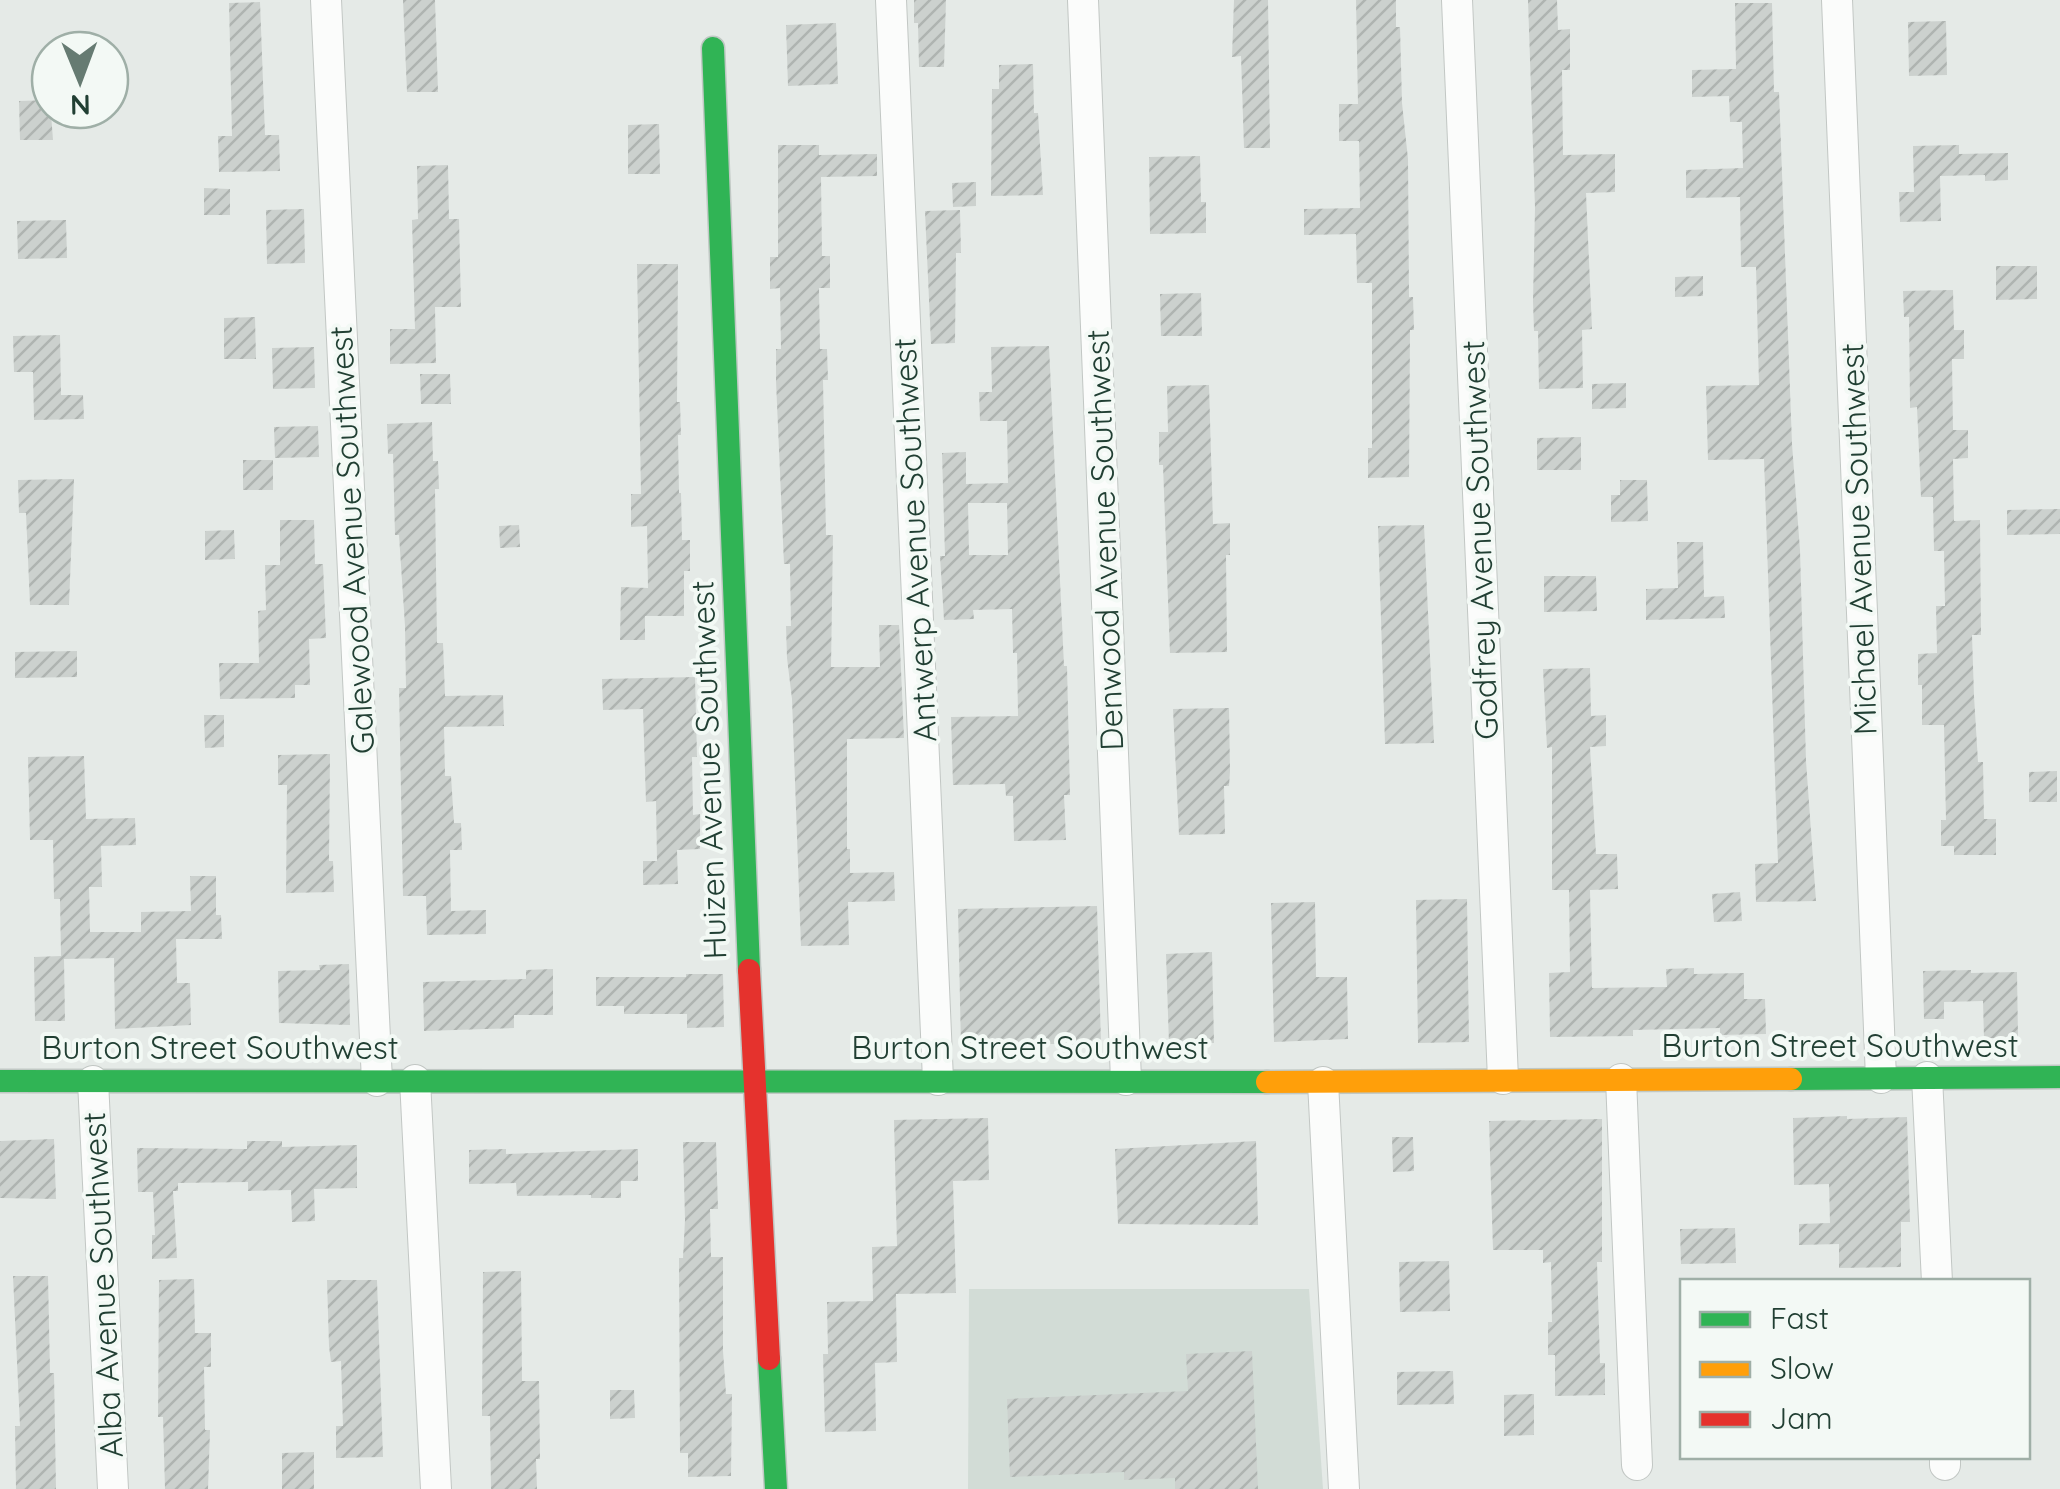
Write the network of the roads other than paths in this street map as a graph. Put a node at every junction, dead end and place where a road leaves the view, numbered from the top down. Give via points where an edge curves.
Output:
1 (326, 0) edge
2 (891, 0) edge
3 (1083, 0) edge
4 (1457, 0) edge
5 (1837, 0) edge
6 (713, 48) dead end
7 (1927, 1077) junction
8 (2060, 1077) edge
9 (1881, 1078) junction
10 (415, 1080) junction
11 (754, 1080) junction
12 (938, 1080) junction
13 (1126, 1080) junction
14 (1504, 1080) junction
15 (1621, 1080) junction
16 (0, 1081) edge
17 (93, 1081) junction
18 (377, 1081) junction
19 (1323, 1082) junction
20 (1936, 1279) edge
21 (1637, 1465) dead end
22 (112, 1489) edge
23 (436, 1489) edge
24 (776, 1489) edge
25 (1344, 1489) edge

1 - 18 street, Galewood Avenue Southwest
2 - 12 street, Antwerp Avenue Southwest
3 - 13 street, Denwood Avenue Southwest
4 - 14 street, Godfrey Avenue Southwest
5 - 9 street, Michael Avenue Southwest
6 - 11 main road, Huizen Avenue Southwest
7 - 8 main road, Burton Street Southwest
7 - 9 main road, Burton Street Southwest
7 - 20 street
9 - 15 main road, Burton Street Southwest
10 - 11 main road, Burton Street Southwest
10 - 18 main road, Burton Street Southwest
10 - 23 street
11 - 12 main road, Burton Street Southwest
11 - 24 main road, Huizen Avenue Southwest
12 - 13 main road, Burton Street Southwest
13 - 19 main road, Burton Street Southwest
14 - 15 main road, Burton Street Southwest
14 - 19 main road, Burton Street Southwest
15 - 21 street
16 - 17 main road, Burton Street Southwest
17 - 18 main road, Burton Street Southwest
17 - 22 street, Alba Avenue Southwest
19 - 25 street

